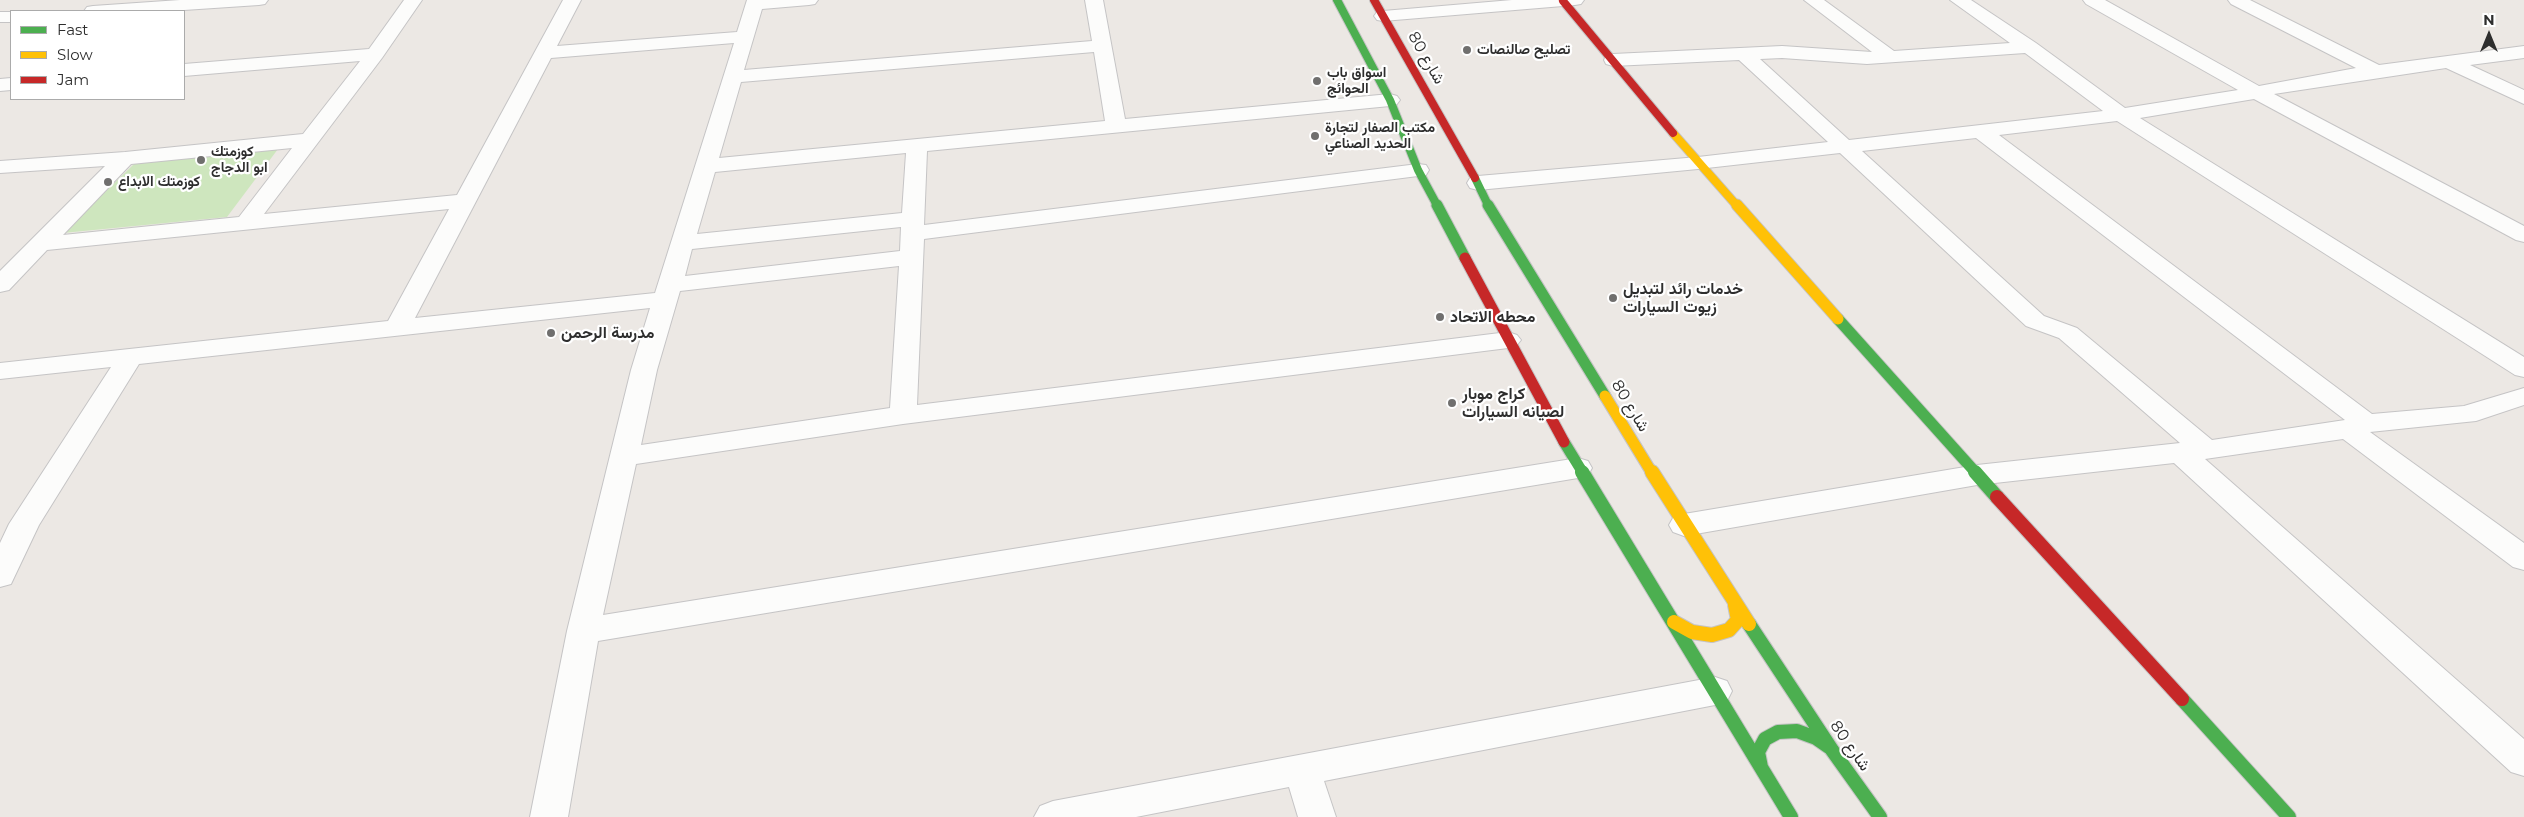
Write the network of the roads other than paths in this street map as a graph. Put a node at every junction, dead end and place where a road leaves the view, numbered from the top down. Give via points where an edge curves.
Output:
1 (259, 0) edge
2 (413, 0) edge
3 (572, 0) edge
4 (809, 0) edge
5 (1094, 0) edge
6 (1336, 0) edge
7 (1374, 0) edge
8 (1813, 0) edge
9 (1959, 0) edge
10 (2092, 0) edge
11 (2237, 0) edge
12 (1569, 1) edge
13 (755, 2) edge
14 (153, 4) edge
15 (101, 10) edge
16 (1383, 16) junction
17 (744, 37) junction
18 (1102, 46) junction
19 (2029, 47) junction
20 (2524, 52) edge
21 (544, 53) junction
22 (376, 54) junction
23 (1744, 54) junction
24 (1892, 57) junction
25 (1613, 60) junction
26 (2449, 62) junction
27 (185, 70) edge
28 (2376, 71) junction
29 (732, 77) junction
30 (2257, 93) junction
31 (2524, 98) edge
32 (1390, 100) junction
33 (2120, 115) junction
34 (1116, 126) junction
35 (1980, 131) junction
36 (310, 140) junction
37 (917, 145) junction
38 (1842, 145) junction
39 (125, 158) junction
40 (1698, 163) junction
41 (0, 166) edge
42 (706, 166) junction
43 (1418, 170) junction
44 (1478, 182) junction
45 (466, 201) junction
46 (245, 224) junction
47 (2524, 235) edge
48 (912, 237) junction
49 (682, 243) junction
50 (39, 244) junction
51 (0, 285) edge
52 (667, 292) junction
53 (397, 329) junction
54 (1508, 340) junction
55 (131, 356) junction
56 (2524, 369) edge
57 (0, 371) edge
58 (2524, 396) edge
59 (903, 414) junction
60 (2357, 426) junction
61 (2193, 451) junction
62 (623, 457) junction
63 (1578, 468) junction
64 (1977, 475) junction
65 (12, 525) edge
66 (1684, 525) junction
67 (2524, 559) edge
68 (0, 576) edge
69 (1735, 605) junction
70 (1674, 622) junction
71 (584, 631) junction
72 (1714, 691) junction
73 (1832, 750) junction
74 (2524, 761) edge
75 (1761, 767) junction
76 (1302, 770) junction
77 (550, 817) edge
78 (1053, 817) edge
79 (1317, 817) edge
80 (1791, 817) edge
81 (1880, 817) edge
82 (2289, 817) edge

1 - 14 street
2 - 22 street
3 - 21 street
4 - 13 street
5 - 18 street
6 - 32 main road
7 - 16 main road, شارع 80
8 - 24 street
9 - 19 street
10 - 30 street
11 - 28 street
12 - 16 street
12 - 25 main road
13 - 17 street
14 - 15 street
16 - 44 main road, شارع 80
17 - 21 street
17 - 29 street
18 - 29 street
18 - 34 street
19 - 24 street
19 - 33 street
20 - 26 street
21 - 45 street
22 - 27 street
22 - 36 street
23 - 24 street via 1782,52
23 - 25 street
23 - 38 street
25 - 40 main road
26 - 28 street
26 - 31 street
28 - 30 street
29 - 42 street
30 - 33 street
30 - 47 street
32 - 34 street
32 - 43 main road
33 - 35 street
33 - 56 street
34 - 37 street
35 - 38 street
35 - 60 street
36 - 39 street
36 - 46 street
37 - 42 street
37 - 48 street
38 - 40 street
38 - 61 street via 2035,321 2068,333
39 - 41 street
39 - 50 street
40 - 44 street
40 - 64 main road
42 - 49 street
43 - 48 street
43 - 54 main road
44 - 66 main road, شارع 80 via 1482,195
45 - 46 street
45 - 53 street
46 - 50 street
48 - 49 street
48 - 52 street
48 - 59 street
49 - 52 street
50 - 51 street
52 - 53 street
52 - 62 street
53 - 55 street
54 - 59 street
54 - 63 main road
55 - 57 street
55 - 65 street
58 - 60 street via 2466,415
59 - 62 street
60 - 61 street
60 - 67 street
61 - 64 street
61 - 74 street
62 - 71 street
63 - 70 main road
63 - 71 street
64 - 66 street
64 - 82 main road
65 - 68 street
66 - 69 main road, شارع 80
69 - 70 main road via 1738,620 1729,630 1712,635 1692,632
69 - 73 main road, شارع 80
70 - 72 main road
71 - 77 street
72 - 75 main road
72 - 76 street
73 - 75 main road via 1803,733 1778,732 1765,739 1758,752
73 - 81 main road, شارع 80
75 - 80 main road
76 - 78 street
76 - 79 street

